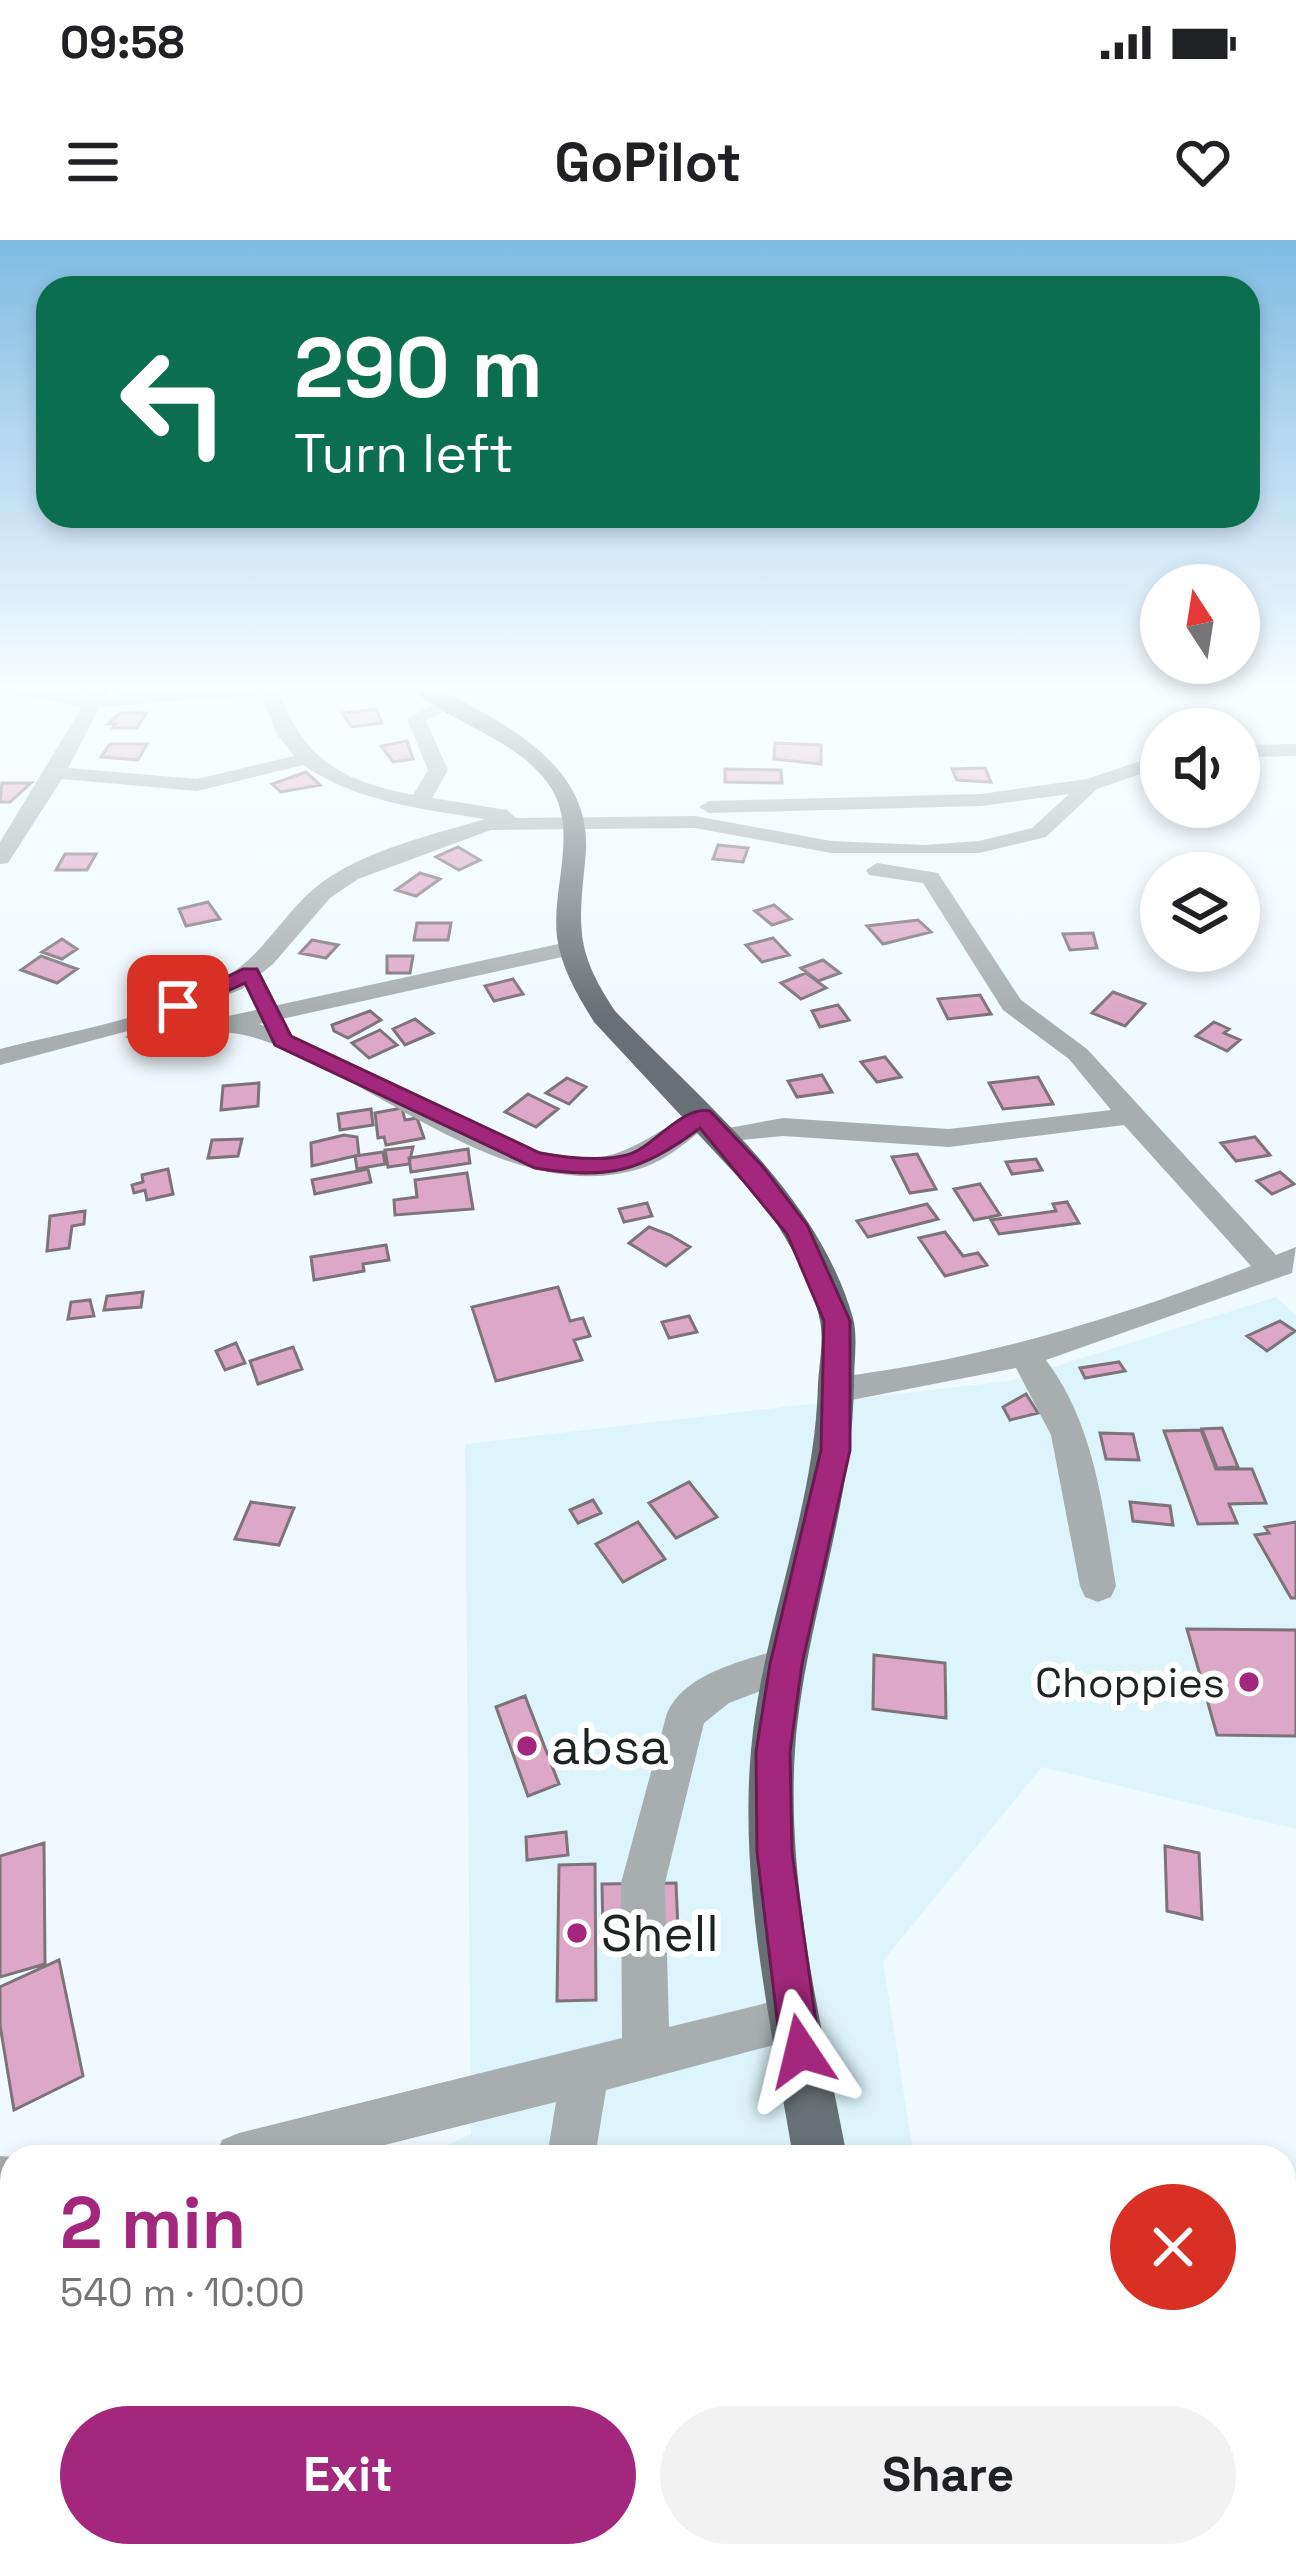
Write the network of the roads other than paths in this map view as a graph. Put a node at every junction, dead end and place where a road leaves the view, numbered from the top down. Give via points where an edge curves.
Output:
1 (41, 796) edge
2 (400, 796) edge
3 (423, 796) edge
4 (563, 796) edge
5 (1013, 796) edge
6 (1079, 796) edge
7 (420, 801) junction
8 (530, 820) junction
9 (653, 822) junction
10 (576, 824) junction
11 (773, 836) junction
12 (0, 858) edge
13 (572, 948) junction
14 (250, 973) junction
15 (269, 1011) junction
16 (215, 1026) junction
17 (82, 1035) junction
18 (283, 1040) junction
19 (0, 1057) edge
20 (1131, 1116) junction
21 (712, 1127) junction
22 (1284, 1264) edge
23 (1024, 1355) junction
24 (836, 1390) junction
25 (1098, 1586) dead end
26 (786, 1664) junction
27 (795, 2019) junction
28 (646, 2054) junction
29 (585, 2068) junction
30 (286, 2145) edge
31 (573, 2145) edge
32 (818, 2145) edge

1 - 12 street
2 - 7 street
3 - 7 street
4 - 10 main road
5 - 9 street via 686,809
6 - 11 street via 1040,833 992,845 881,851
7 - 8 street
8 - 10 street
8 - 14 street via 454,835 350,874
9 - 10 street
9 - 11 street
10 - 13 main road
11 - 20 street via 836,863 930,878 1012,1005 1068,1044
13 - 15 street
13 - 21 main road via 604,1016
14 - 15 street
14 - 17 street via 168,1010
15 - 16 street
15 - 18 street
16 - 17 street
16 - 18 street
17 - 19 street
18 - 21 street via 507,1151 553,1163 627,1163
20 - 21 street via 949,1138
20 - 22 street
21 - 24 main road via 788,1215 820,1275 837,1321
22 - 23 street
23 - 24 street via 920,1381
23 - 25 street via 1068,1421
24 - 26 main road via 836,1450
26 - 27 main road via 773,1752 775,1852
26 - 28 street via 715,1690 687,1713 643,1883
27 - 28 street
27 - 32 main road
28 - 29 street
29 - 30 street
29 - 31 street

